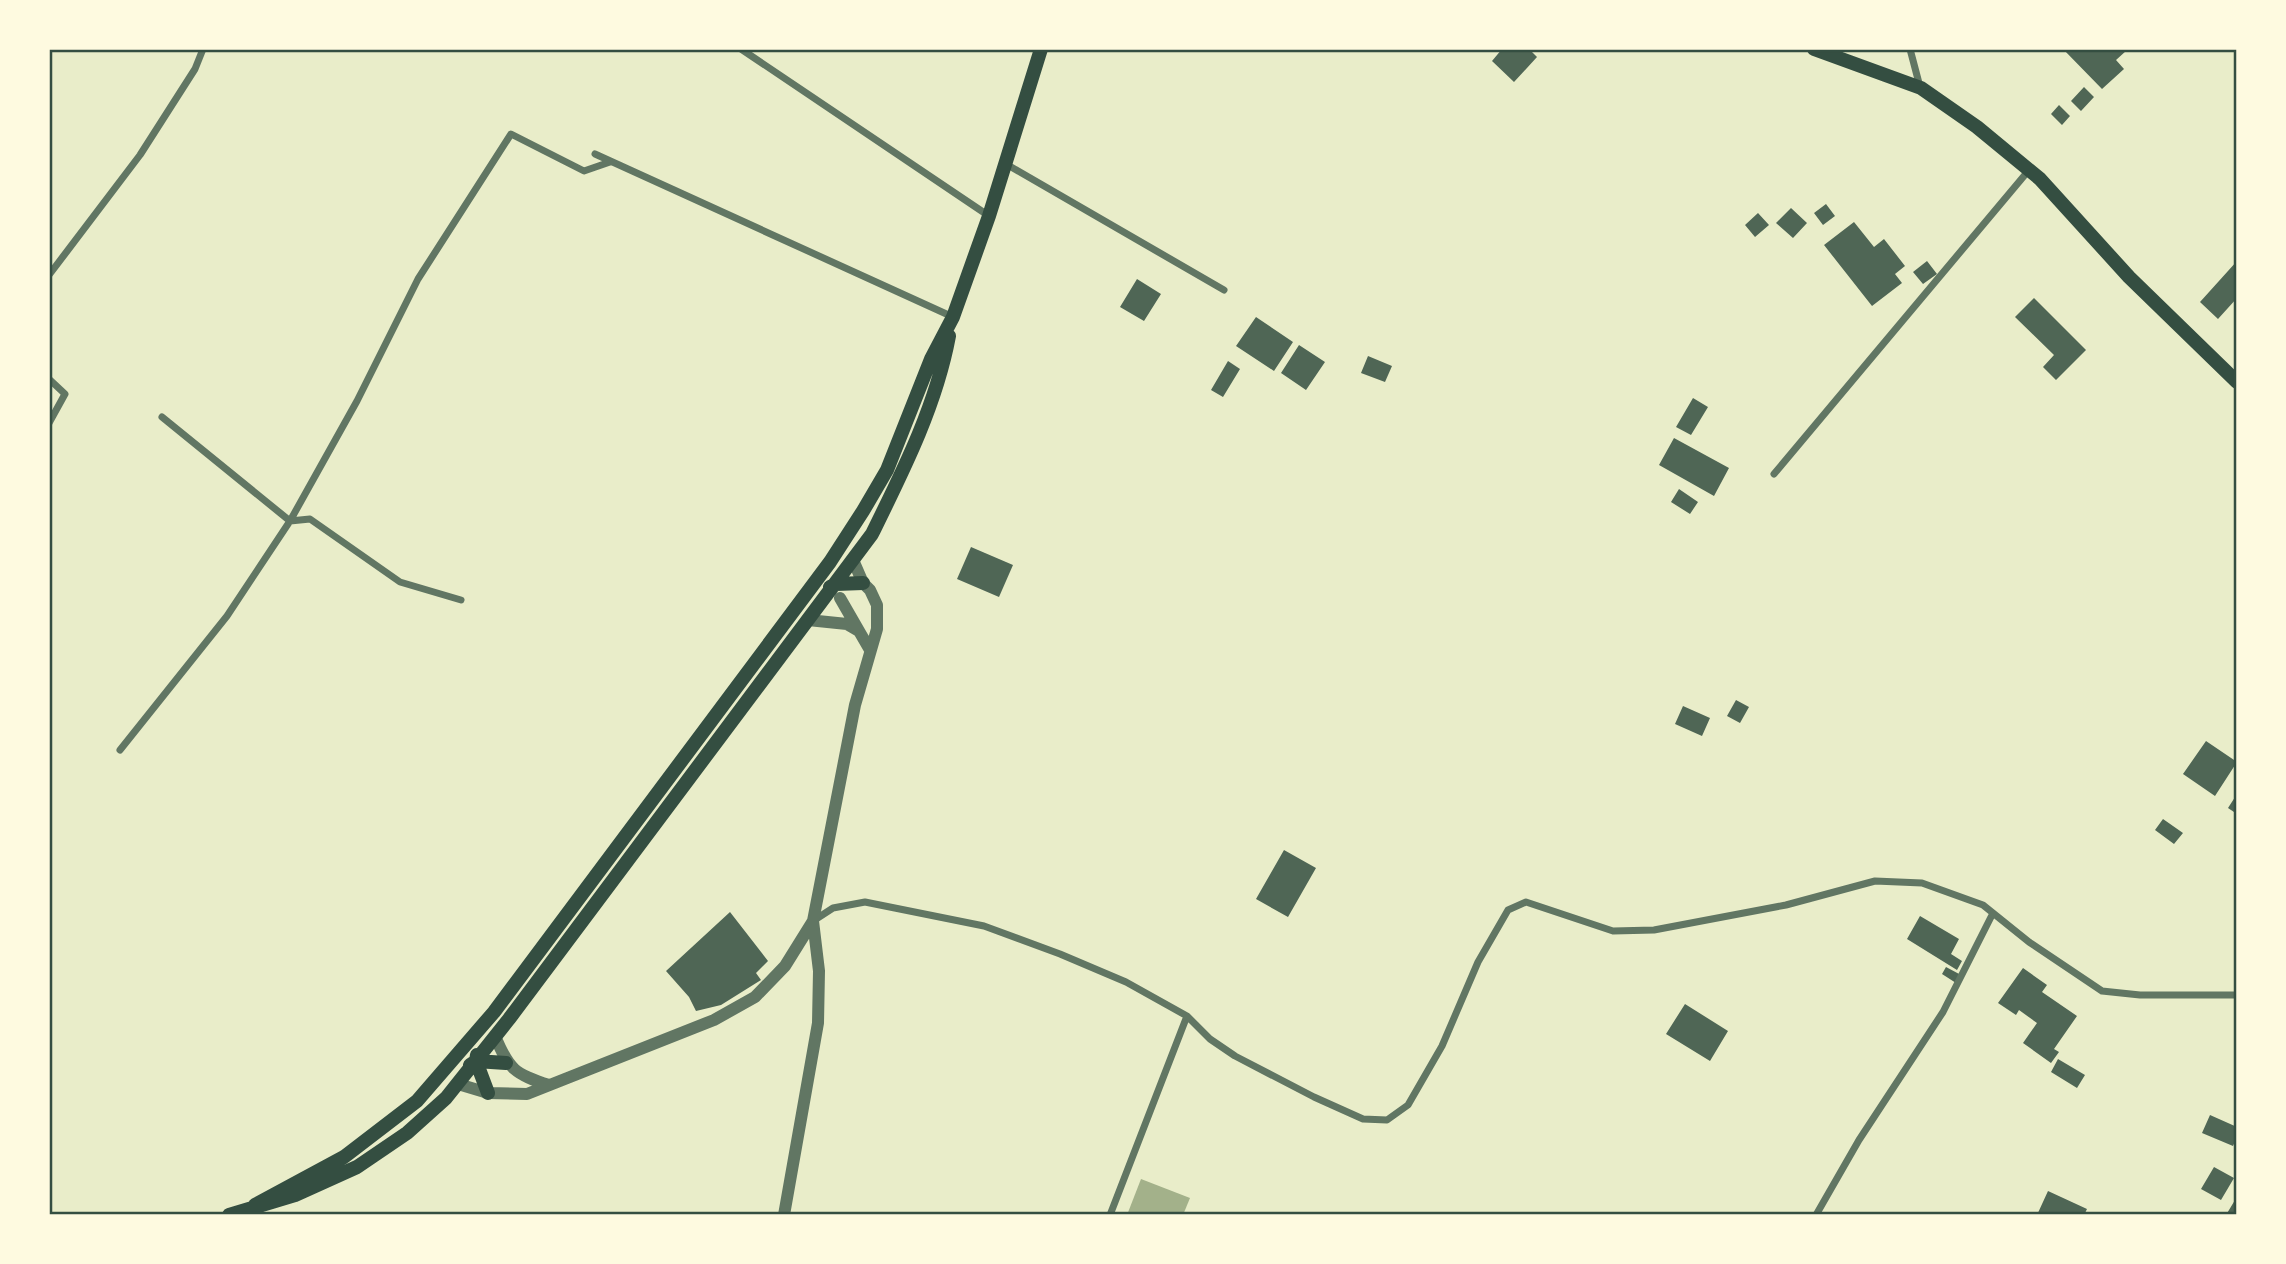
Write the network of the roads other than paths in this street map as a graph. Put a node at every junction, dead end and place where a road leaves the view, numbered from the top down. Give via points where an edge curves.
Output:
1 (203, 49) edge
2 (741, 49) edge
3 (1041, 49) edge
4 (1814, 49) edge
5 (1910, 49) edge
6 (1920, 88) junction
7 (595, 154) dead end
8 (610, 162) junction
9 (1006, 164) junction
10 (2029, 170) junction
11 (989, 216) junction
12 (49, 275) edge
13 (1224, 290) dead end
14 (953, 317) junction
15 (49, 379) edge
16 (2237, 382) edge
17 (162, 417) dead end
18 (49, 423) edge
19 (1774, 474) dead end
20 (871, 497) junction
21 (290, 522) junction
22 (853, 560) junction
23 (863, 583) junction
24 (838, 591) junction
25 (461, 600) dead end
26 (808, 621) junction
27 (859, 631) junction
28 (870, 650) junction
29 (707, 728) junction
30 (120, 750) dead end
31 (1993, 913) junction
32 (813, 921) junction
33 (509, 992) junction
34 (2237, 995) edge
35 (1187, 1016) junction
36 (495, 1036) junction
37 (476, 1061) junction
38 (506, 1063) junction
39 (458, 1084) junction
40 (550, 1085) junction
41 (488, 1093) junction
42 (344, 1157) junction
43 (255, 1205) junction
44 (229, 1215) edge
45 (784, 1215) edge
46 (1110, 1215) edge
47 (1816, 1215) edge

1 - 12 street via 140,155
2 - 11 street
3 - 9 main road
4 - 6 main road
5 - 6 street
6 - 10 main road
7 - 8 street
8 - 14 street
8 - 21 street via 583,171 510,134 418,279
9 - 11 main road
9 - 13 street
10 - 16 main road via 2129,277
10 - 19 street
11 - 14 main road
14 - 20 main road
14 - 22 main road via 944,365 911,456 872,534
15 - 18 street via 65,394
17 - 21 street
20 - 24 main road via 868,521 839,565
20 - 29 main road via 807,596
21 - 25 street via 310,519 400,582
21 - 30 street via 227,616
22 - 23 street
22 - 24 main road
23 - 24 main road
23 - 28 street via 877,605 877,629
24 - 26 main road
24 - 27 street
24 - 29 main road via 821,591 722,721
26 - 27 street via 847,624
26 - 36 main road
27 - 28 street
28 - 32 street
29 - 33 main road
31 - 34 street via 2102,991
31 - 35 street via 1922,883 1875,881 1786,905 1654,930 1613,930 1526,902 1508,910 1478,962 1442,1046 1408,1105 1387,1120 1363,1119 1235,1056
31 - 47 street via 1943,1012
32 - 35 street via 834,908 865,902 984,926 1126,982
32 - 40 street via 785,966 755,997 714,1020
32 - 45 street via 819,971 818,1023
33 - 37 main road via 479,1043
33 - 42 main road via 417,1101
35 - 46 street
36 - 37 main road
36 - 38 street
37 - 38 main road
37 - 39 main road
37 - 41 main road
37 - 42 main road via 376,1147
38 - 40 street via 526,1078
39 - 41 street
39 - 43 main road via 407,1133 357,1167 295,1195
40 - 41 street via 527,1094
42 - 43 main road
43 - 44 main road

